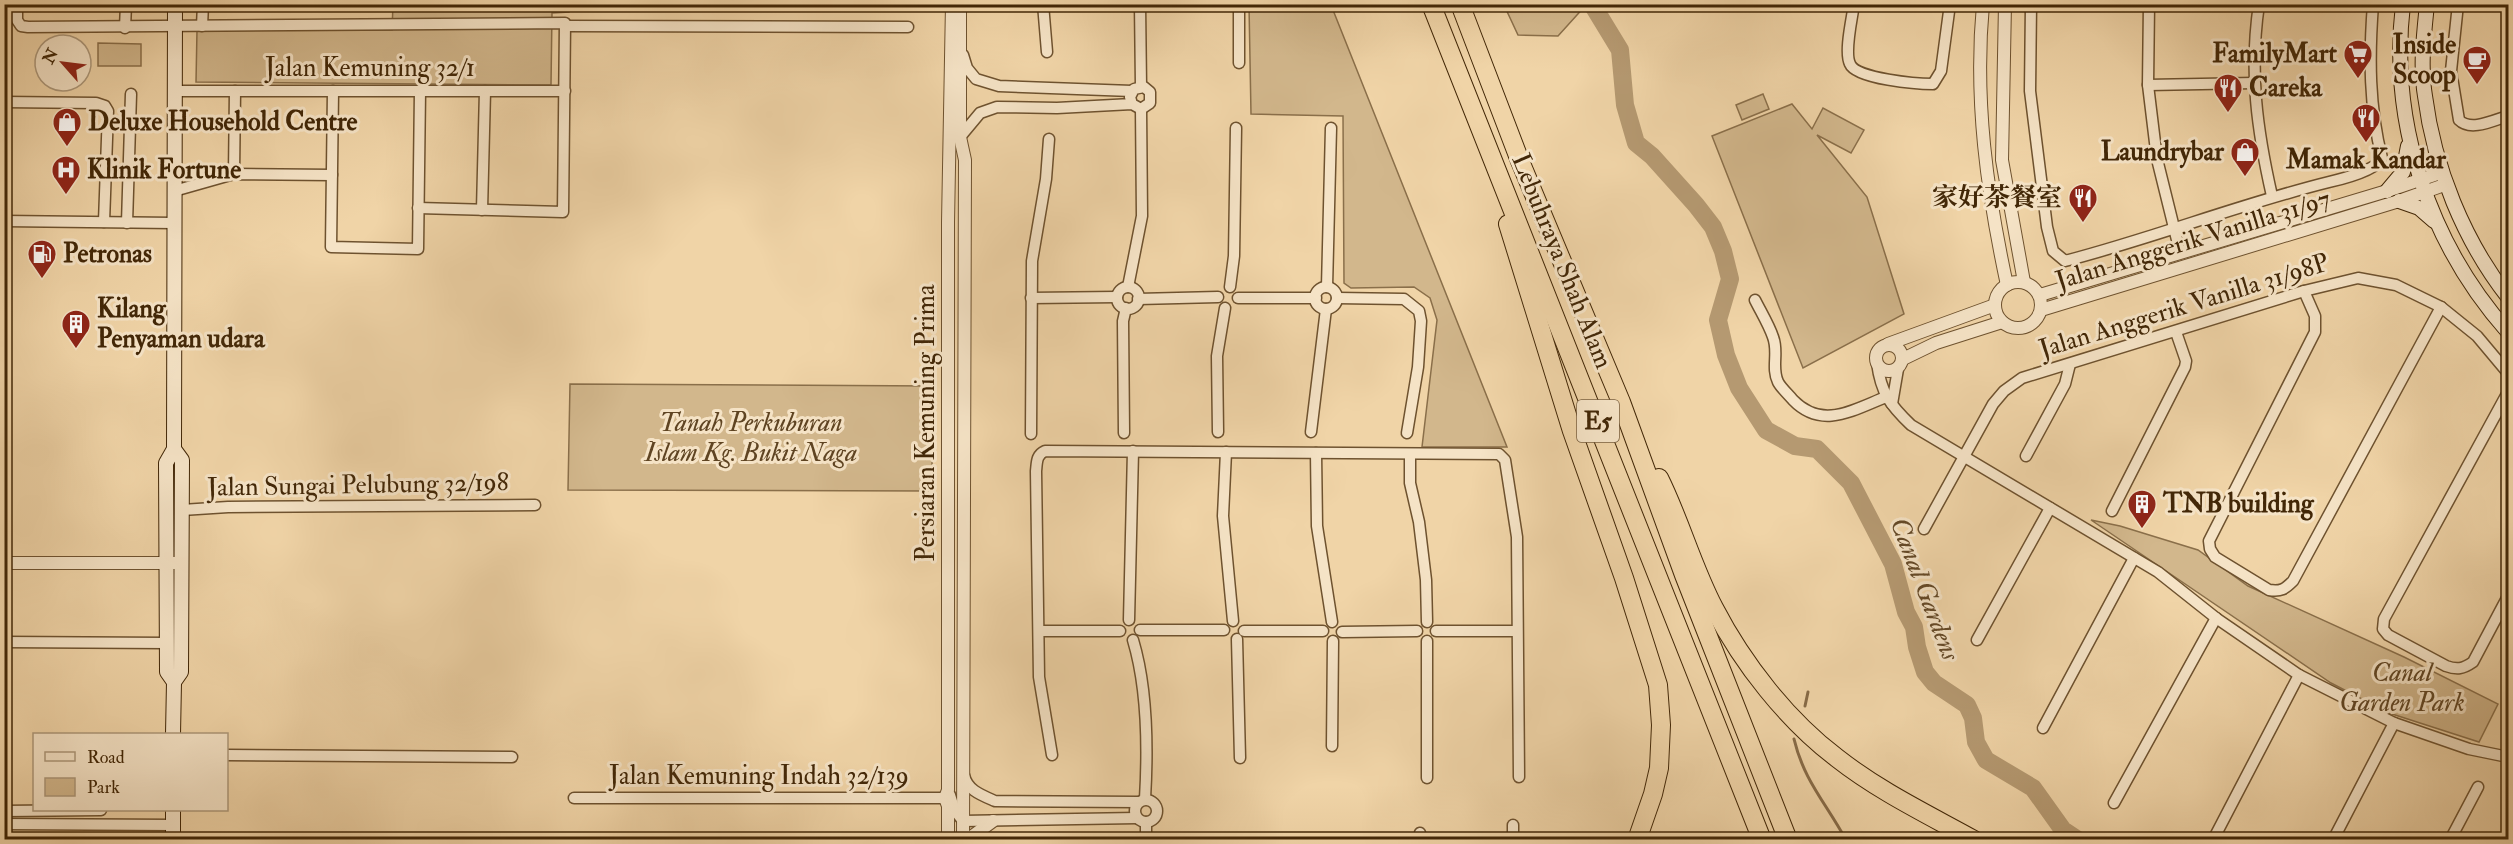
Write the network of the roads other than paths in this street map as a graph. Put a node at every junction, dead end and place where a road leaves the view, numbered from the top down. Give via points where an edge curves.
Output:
1 (17, 4) edge
2 (126, 4) edge
3 (175, 4) edge
4 (203, 4) edge
5 (952, 4) edge
6 (960, 4) edge
7 (1043, 4) edge
8 (1140, 4) edge
9 (1239, 4) edge
10 (1431, 4) edge
11 (1460, 4) edge
12 (1854, 4) edge
13 (1950, 4) edge
14 (1983, 4) edge
15 (2005, 4) edge
16 (2031, 4) edge
17 (2149, 4) edge
18 (2259, 4) edge
19 (2373, 4) edge
20 (2403, 4) edge
21 (2427, 4) edge
22 (2458, 4) edge
23 (202, 26) junction
24 (565, 26) junction
25 (175, 27) junction
26 (908, 27) dead end
27 (125, 28) junction
28 (960, 43) junction
29 (1047, 52) dead end
30 (1239, 63) dead end
31 (2254, 83) junction
32 (2148, 85) junction
33 (1030, 87) junction
34 (1136, 89) junction
35 (175, 91) junction
36 (234, 91) junction
37 (333, 91) junction
38 (420, 91) junction
39 (485, 91) junction
40 (565, 91) junction
41 (130, 94) dead end
42 (4, 102) edge
43 (1030, 106) junction
44 (1136, 106) junction
45 (1475, 111) junction
46 (2508, 116) edge
47 (1236, 128) dead end
48 (1331, 128) dead end
49 (960, 137) junction
50 (1049, 139) dead end
51 (2408, 140) junction
52 (234, 174) junction
53 (332, 175) junction
54 (2445, 178) junction
55 (2424, 186) junction
56 (174, 191) junction
57 (2387, 191) junction
58 (2272, 196) junction
59 (2399, 201) junction
60 (418, 208) junction
61 (482, 210) junction
62 (4, 221) edge
63 (104, 222) junction
64 (127, 223) junction
65 (174, 223) junction
66 (2436, 223) junction
67 (2174, 230) junction
68 (2180, 252) junction
69 (2024, 282) junction
70 (2007, 285) junction
71 (1128, 287) junction
72 (1327, 287) junction
73 (1230, 288) junction
74 (2304, 291) junction
75 (2040, 296) junction
76 (1117, 297) junction
77 (1218, 297) junction
78 (2508, 297) edge
79 (1030, 298) junction
80 (1238, 298) junction
81 (1316, 298) junction
82 (1337, 298) junction
83 (1138, 299) junction
84 (1755, 300) dead end
85 (1995, 305) junction
86 (2441, 307) junction
87 (1126, 308) junction
88 (1226, 308) junction
89 (1326, 309) junction
90 (2041, 310) junction
91 (2002, 322) junction
92 (2176, 332) junction
93 (2508, 332) edge
94 (1888, 344) junction
95 (1877, 363) junction
96 (1900, 364) junction
97 (2070, 364) junction
98 (2508, 373) edge
99 (2508, 392) edge
100 (1889, 401) junction
101 (1621, 402) junction
102 (1218, 432) dead end
103 (1311, 432) dead end
104 (1124, 433) dead end
105 (1407, 433) dead end
106 (1031, 434) dead end
107 (174, 449) junction
108 (1133, 451) junction
109 (1226, 452) junction
110 (1316, 453) junction
111 (1410, 454) junction
112 (2026, 456) dead end
113 (1964, 457) junction
114 (534, 505) dead end
115 (2050, 508) junction
116 (182, 510) junction
117 (2112, 511) dead end
118 (1924, 529) dead end
119 (2134, 558) junction
120 (4, 563) edge
121 (174, 563) junction
122 (2508, 596) edge
123 (2216, 618) junction
124 (1129, 620) junction
125 (1233, 621) junction
126 (1332, 622) junction
127 (1427, 622) junction
128 (1140, 630) junction
129 (1224, 630) junction
130 (1039, 631) junction
131 (1120, 631) junction
132 (1323, 631) junction
133 (1436, 631) junction
134 (1516, 631) junction
135 (1342, 632) junction
136 (1417, 632) junction
137 (1240, 635) junction
138 (1132, 640) junction
139 (1333, 640) junction
140 (1977, 640) dead end
141 (1427, 641) junction
142 (4, 642) edge
143 (167, 644) junction
144 (2299, 675) junction
145 (174, 682) junction
146 (2394, 723) junction
147 (2043, 728) dead end
148 (173, 733) edge
149 (1332, 746) dead end
150 (228, 755) edge
151 (1052, 755) dead end
152 (2508, 757) edge
153 (512, 758) dead end
154 (1240, 758) dead end
155 (963, 760) junction
156 (1519, 777) dead end
157 (1427, 778) dead end
158 (2478, 787) dead end
159 (946, 794) junction
160 (574, 798) dead end
161 (1142, 801) junction
162 (2114, 803) dead end
163 (4, 811) edge
164 (33, 811) edge
165 (173, 811) edge
166 (963, 820) junction
167 (993, 820) junction
168 (1142, 820) junction
169 (4, 824) edge
170 (173, 825) junction
171 (1513, 825) dead end
172 (173, 840) edge
173 (948, 840) edge
174 (965, 840) edge
175 (1146, 840) edge
176 (1513, 840) edge
177 (1637, 840) edge
178 (1762, 840) edge
179 (1788, 840) edge
180 (1974, 840) edge
181 (2213, 840) edge
182 (2333, 840) edge
183 (2450, 840) edge

1 - 27 street via 21,26
2 - 27 street
3 - 25 main road
4 - 23 street
5 - 159 street, Persiaran Kemuning Prima
6 - 28 street, Persiaran Kemuning Prima
7 - 29 street
8 - 34 street
9 - 30 street
10 - 45 highway, Lebuhraya Shah Alam / E5
11 - 101 highway, Lebuhraya Shah Alam / E5 via 1520,161
12 - 13 street via 1847,56 1850,66 1870,76 1933,84 1938,79
14 - 70 street via 1981,123 1991,211
15 - 69 street via 2002,160
16 - 67 street via 2030,91 2047,227 2054,251 2065,261
17 - 32 street
18 - 31 street via 2253,41
19 - 58 street via 2369,53 2380,162 2335,181
20 - 51 main road via 2400,70
21 - 54 main road via 2424,95
22 - 46 street via 2451,71 2459,120 2473,126
23 - 24 street
23 - 25 street
24 - 26 street
24 - 40 street
25 - 27 street
25 - 35 main road
28 - 33 street via 967,68 976,79 999,86
28 - 49 street, Persiaran Kemuning Prima
31 - 32 street
31 - 58 street via 2259,141
32 - 67 street via 2157,159
33 - 34 street
33 - 43 street
34 - 44 street via 1130,97
34 - 44 street via 1148,89 1151,96 1150,103
35 - 36 street, Jalan Kemuning 32/1
35 - 56 main road
36 - 37 street, Jalan Kemuning 32/1
36 - 52 street
37 - 38 street, Jalan Kemuning 32/1
37 - 53 street
38 - 39 street, Jalan Kemuning 32/1
38 - 60 street
39 - 40 street, Jalan Kemuning 32/1
39 - 61 street
40 - 61 street via 563,212
41 - 64 street
42 - 63 street via 105,106 108,111
43 - 44 street
43 - 49 street via 997,107 980,113
44 - 71 street via 1142,216
45 - 177 highway via 1484,158 1658,685 1659,768
45 - 178 highway, Lebuhraya Shah Alam / E5
47 - 73 street
48 - 72 street
49 - 155 street, Persiaran Kemuning Prima via 965,160
50 - 79 street
51 - 55 main road
51 - 57 main road via 2403,172
52 - 53 street
52 - 56 street
53 - 60 street via 331,247 418,249
54 - 55 street
54 - 78 main road via 2477,250
55 - 57 street, Jalan Anggerik Vanilla 31/97
55 - 59 street, Jalan Anggerik Vanilla 31/97
55 - 66 main road
56 - 65 main road
57 - 68 street, Jalan Anggerik Vanilla 31/97
58 - 67 street
59 - 66 main road via 2419,208
59 - 90 street, Jalan Anggerik Vanilla 31/97
60 - 61 street
62 - 63 street
63 - 64 street
64 - 65 street
65 - 107 main road
66 - 93 main road via 2470,281
67 - 68 street
68 - 75 street, Jalan Anggerik Vanilla 31/97
69 - 70 street
69 - 75 street
70 - 85 street via 1998,294
71 - 76 street via 1119,291
71 - 83 street
72 - 81 street via 1318,291
72 - 82 street
73 - 77 street via 1222,290
73 - 80 street
74 - 86 street, Jalan Anggerik Vanilla 31/98P via 2358,278 2396,285
74 - 86 street via 2315,316 2315,332 2209,541 2215,557 2269,590 2286,589 2293,581
74 - 92 street, Jalan Anggerik Vanilla 31/98P
75 - 90 street
76 - 79 street
76 - 87 street via 1120,306
77 - 83 street
77 - 88 street
79 - 106 street
80 - 81 street
80 - 88 street via 1234,306
81 - 89 street via 1317,304
82 - 89 street via 1335,305
82 - 105 street via 1404,299 1419,311 1418,366
83 - 87 street via 1133,307
84 - 100 street via 1773,335 1779,383 1804,411 1819,417 1837,415
85 - 91 street
85 - 94 street
86 - 98 street, Jalan Anggerik Vanilla 31/98P via 2477,336
87 - 104 street
88 - 102 street via 1217,356
89 - 103 street
90 - 91 street via 2034,322 2021,328
91 - 96 street via 1936,343
92 - 97 street, Jalan Anggerik Vanilla 31/98P
92 - 117 street via 2186,367
94 - 95 street via 1878,351
94 - 96 street via 1899,348
95 - 96 street via 1888,371
95 - 100 street via 1882,389
96 - 100 street
97 - 112 street via 2065,384
97 - 113 street, Jalan Anggerik Vanilla 31/98P via 2022,378 2004,391
99 - 122 street via 2384,619 2383,629 2446,666 2464,668 2473,662
100 - 113 street via 1911,425
101 - 179 highway, Lebuhraya Shah Alam / E5
101 - 180 highway via 1674,507 1713,608 1754,671 1805,730 1837,758 1879,788
107 - 116 main road via 182,460
107 - 121 main road via 166,463
108 - 109 street
108 - 124 street
108 - 130 street via 1045,451 1038,456
109 - 110 street
109 - 125 street via 1223,516
110 - 111 street
110 - 126 street via 1317,526
111 - 127 street via 1410,483 1426,580
111 - 134 street via 1503,456 1516,537
113 - 115 street
113 - 118 street, Jalan Anggerik Vanilla 31/98P
114 - 116 street, Jalan Sungai Pelubung 32/198
115 - 119 street
115 - 140 street
116 - 121 main road
119 - 123 street
119 - 147 street
120 - 121 street
121 - 143 main road
121 - 145 main road via 181,672
123 - 144 street
123 - 162 street
124 - 128 street
124 - 131 street
125 - 129 street
125 - 137 street via 1241,624
126 - 132 street
126 - 135 street via 1340,625
127 - 133 street
127 - 136 street
128 - 129 street
128 - 138 street
129 - 137 street via 1228,638
130 - 131 street
130 - 151 street via 1039,677
131 - 138 street via 1124,639
132 - 137 street
132 - 139 street via 1327,639
133 - 134 street
133 - 141 street via 1435,637
134 - 156 street
135 - 136 street
135 - 139 street
136 - 141 street
137 - 154 street
138 - 161 street via 1144,715 1147,765
139 - 149 street
141 - 157 street
142 - 143 street
143 - 145 main road via 167,672
144 - 146 street
144 - 181 street
145 - 148 main road
146 - 152 street via 2469,749
146 - 182 street
150 - 153 street
155 - 161 street via 967,785 995,801
155 - 166 street, Persiaran Kemuning Prima
158 - 183 street
159 - 160 street, Jalan Kemuning Indah 32/139
159 - 166 street
159 - 173 street, Persiaran Kemuning Prima
161 - 168 street via 1135,809
161 - 168 street via 1155,804 1157,810 1155,817
163 - 164 street
165 - 170 main road
166 - 167 street
166 - 174 street, Persiaran Kemuning Prima
167 - 168 street
167 - 174 street
168 - 175 street
169 - 170 street
170 - 172 main road
171 - 176 street

